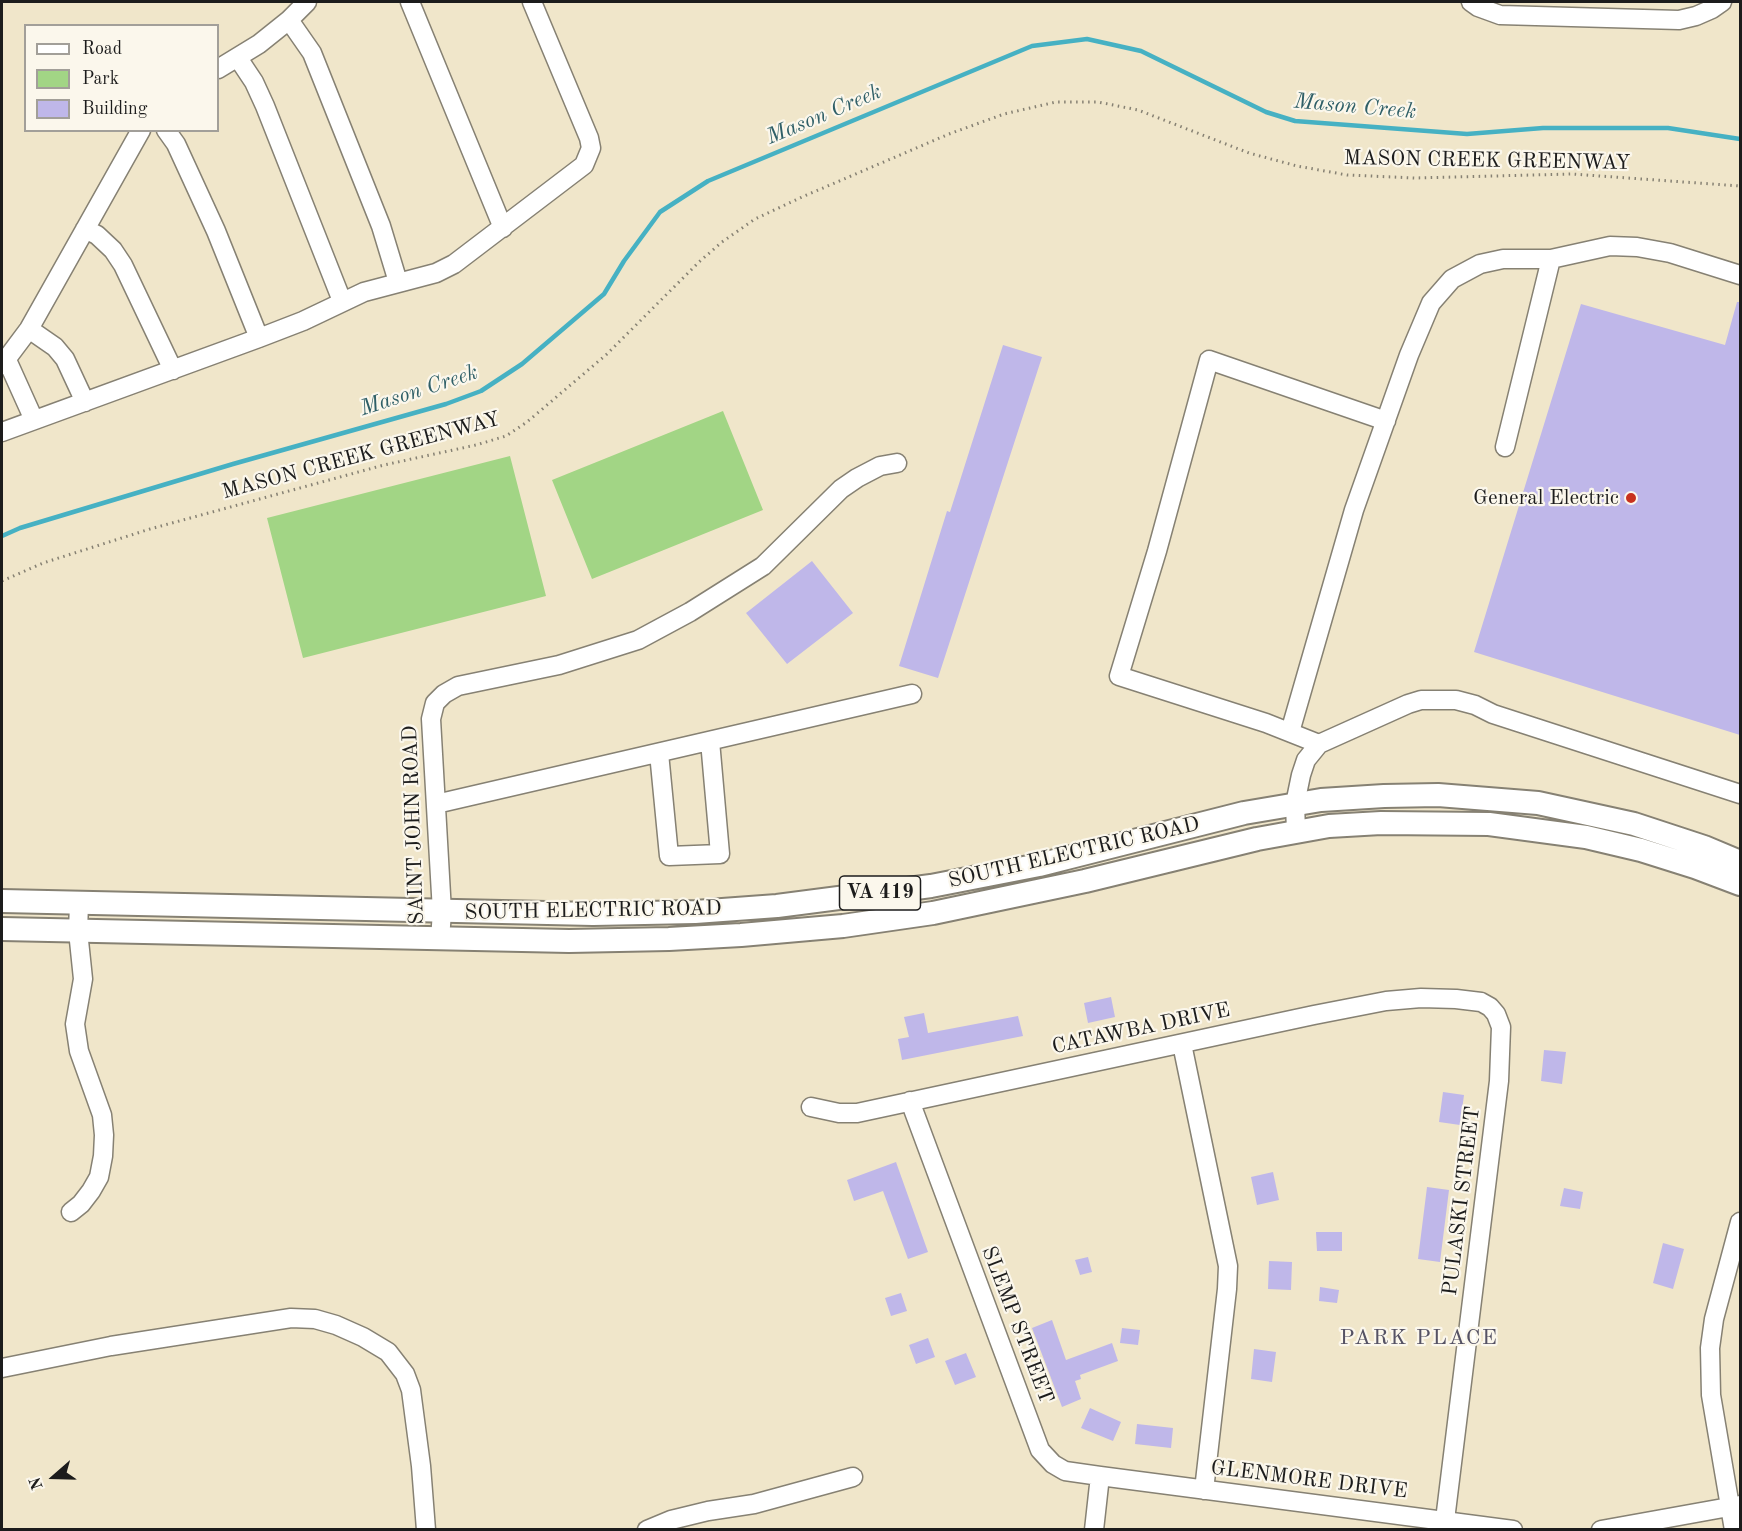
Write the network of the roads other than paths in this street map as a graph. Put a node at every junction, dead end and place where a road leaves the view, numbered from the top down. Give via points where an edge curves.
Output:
1 (307, 2) edge
2 (410, 2) edge
3 (532, 2) edge
4 (1471, 2) edge
5 (1722, 2) edge
6 (289, 20) junction
7 (238, 58) junction
8 (219, 68) edge
9 (140, 132) edge
10 (167, 132) edge
11 (503, 228) junction
12 (85, 229) junction
13 (1551, 259) junction
14 (1740, 275) edge
15 (398, 282) junction
16 (342, 302) junction
17 (29, 329) junction
18 (259, 338) junction
19 (4, 362) edge
20 (173, 370) junction
21 (85, 402) junction
22 (34, 420) junction
23 (1386, 421) junction
24 (2, 432) edge
25 (1505, 447) dead end
26 (897, 463) dead end
27 (912, 694) dead end
28 (1290, 732) junction
29 (710, 741) junction
30 (1319, 744) junction
31 (659, 753) junction
32 (1740, 794) edge
33 (436, 804) junction
34 (1295, 804) junction
35 (1296, 831) junction
36 (1740, 862) edge
37 (1740, 884) edge
38 (2, 901) edge
39 (79, 904) junction
40 (442, 912) junction
41 (2, 929) edge
42 (78, 932) junction
43 (440, 939) junction
44 (1481, 1002) joint
45 (1182, 1044) junction
46 (910, 1101) junction
47 (811, 1107) dead end
48 (71, 1212) dead end
49 (1740, 1222) edge
50 (2, 1368) edge
51 (1100, 1476) junction
52 (853, 1477) dead end
53 (1204, 1490) junction
54 (1735, 1506) edge
55 (1444, 1520) junction
56 (426, 1530) edge
57 (647, 1530) edge
58 (1094, 1530) edge
59 (1513, 1530) edge
60 (1601, 1530) edge
61 (1734, 1530) edge

1 - 6 street
2 - 11 street
3 - 11 street via 591,148 584,165
4 - 5 street via 1500,15 1679,20
6 - 7 street
6 - 15 street via 312,53 381,226
7 - 8 street
7 - 16 street via 255,82
9 - 12 street
10 - 18 street via 216,231
11 - 15 street via 454,264 436,273
12 - 17 street
12 - 20 street via 113,249 123,265
13 - 14 street via 1610,246 1637,247
13 - 23 street via 1503,259 1480,264 1452,279 1431,303
13 - 25 street
15 - 16 street
16 - 18 street
17 - 19 street
17 - 21 street via 55,347
18 - 20 street
19 - 22 street
20 - 21 street
21 - 22 street
22 - 24 street
23 - 28 street via 1354,510
23 - 28 street via 1209,360 1119,676
26 - 33 street, SAINT JOHN ROAD via 880,466 857,478 763,566 638,640 559,665 458,686 444,694 435,704 431,719
27 - 29 street
28 - 30 street
29 - 31 street
29 - 31 street via 720,854 669,856
30 - 32 street via 1408,704 1455,700
30 - 34 street via 1306,760
31 - 33 street
33 - 40 street, SAINT JOHN ROAD
34 - 35 street
34 - 36 main road, SOUTH ELECTRIC ROAD / VA 419 via 1438,795 1538,804 1634,824
34 - 40 main road, SOUTH ELECTRIC ROAD / VA 419 via 1244,813 1039,865 877,894 695,912
35 - 37 main road, SOUTH ELECTRIC ROAD / VA 419 via 1381,823 1489,824 1533,829 1641,850
35 - 43 main road, SOUTH ELECTRIC ROAD / VA 419 via 980,904 843,926 669,939
38 - 39 main road, SOUTH ELECTRIC ROAD / VA 419
39 - 40 main road, SOUTH ELECTRIC ROAD / VA 419
39 - 42 street
40 - 43 street, SAINT JOHN ROAD
41 - 42 main road, SOUTH ELECTRIC ROAD / VA 419
42 - 43 main road, SOUTH ELECTRIC ROAD / VA 419
42 - 48 street via 83,979 75,1024 79,1051 102,1115 104,1135 99,1177
44 - 45 street, CATAWBA DRIVE via 1421,998 1386,1001
44 - 55 street, PULASKI STREET via 1496,1014 1501,1027 1499,1081
45 - 46 street, CATAWBA DRIVE
45 - 53 street via 1228,1266
46 - 47 street, CATAWBA DRIVE via 857,1113
46 - 51 street, SLEMP STREET via 1040,1450 1065,1471
49 - 54 street via 1713,1319 1710,1348 1711,1395
50 - 56 street via 111,1346 291,1318 336,1325 388,1352 405,1374 411,1390
51 - 53 street, GLENMORE DRIVE
51 - 58 street
52 - 57 street via 754,1504 671,1520
53 - 55 street, GLENMORE DRIVE
54 - 60 street
54 - 61 street
55 - 59 street, GLENMORE DRIVE

